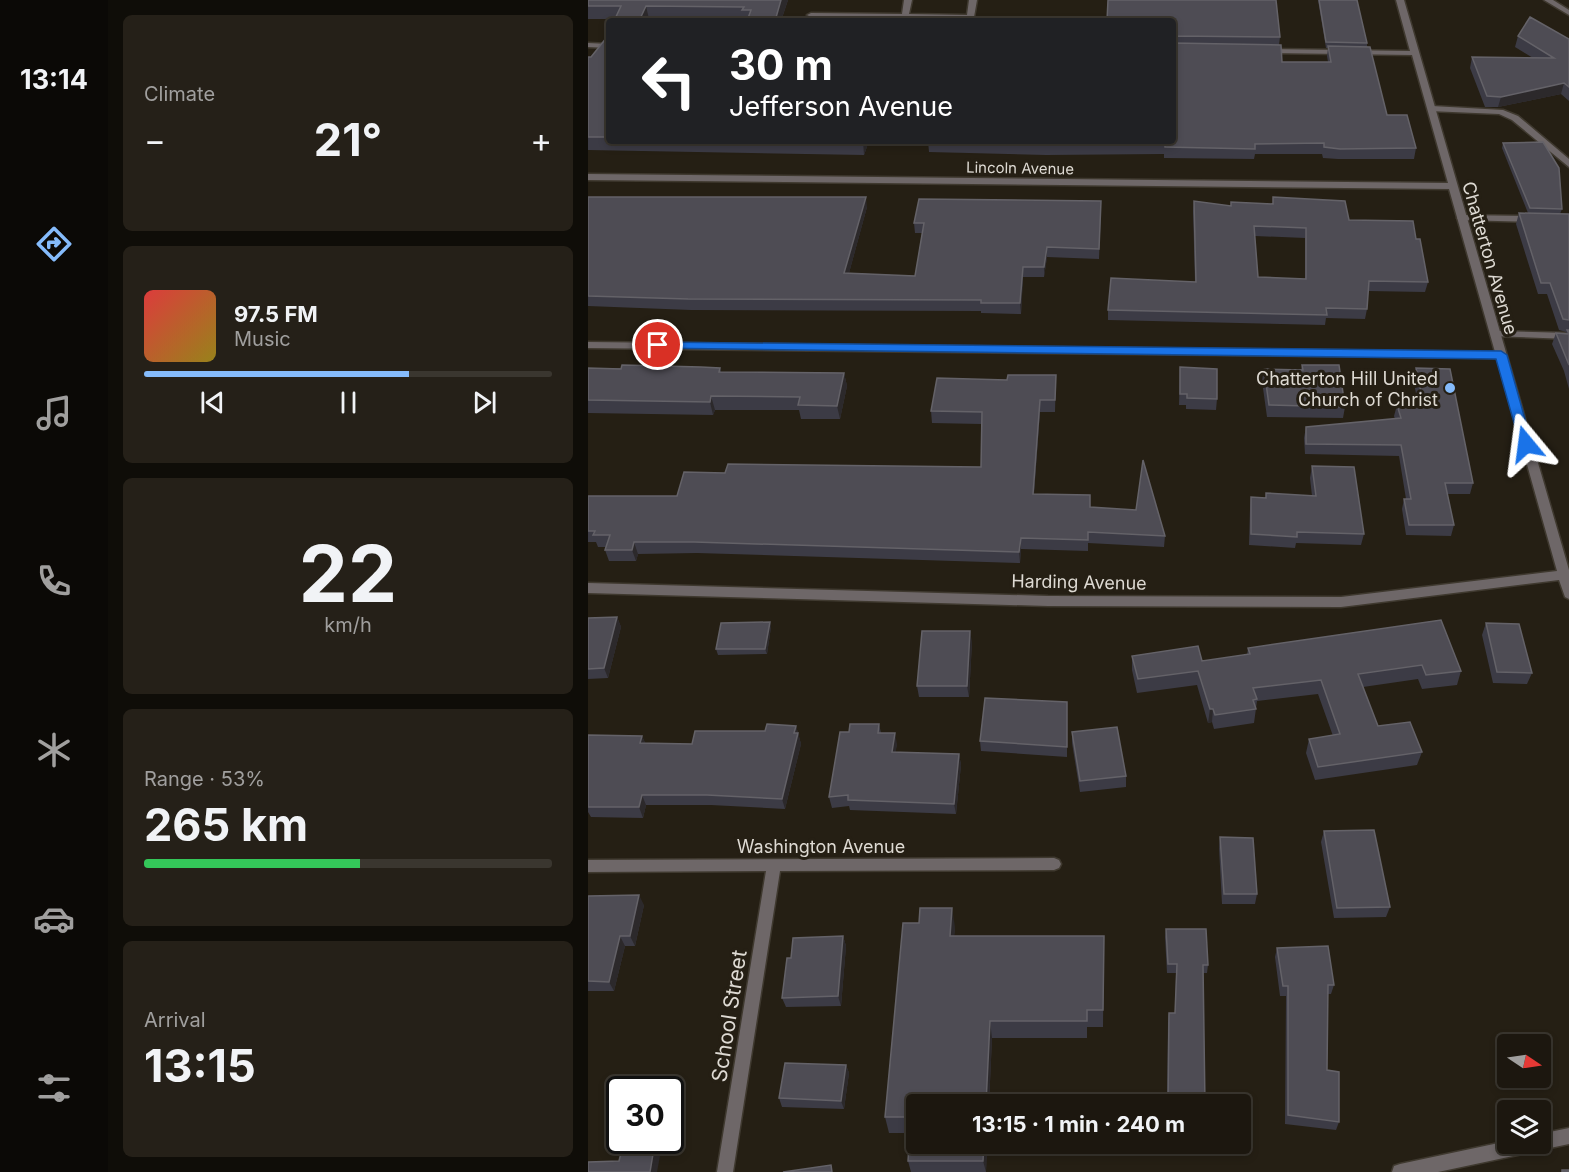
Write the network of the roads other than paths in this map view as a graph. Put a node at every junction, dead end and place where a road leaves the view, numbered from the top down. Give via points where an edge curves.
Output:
1 (908, 0) edge
2 (973, 0) edge
3 (1400, 0) edge
4 (1548, 0) edge
5 (1569, 13) edge
6 (812, 15) dead end
7 (882, 18) edge
8 (905, 18) edge
9 (938, 18) edge
10 (588, 45) edge
11 (606, 46) edge
12 (1254, 51) edge
13 (1414, 53) junction
14 (1431, 109) junction
15 (1569, 164) edge
16 (588, 177) edge
17 (1453, 186) junction
18 (1462, 218) junction
19 (1545, 220) edge
20 (1495, 334) junction
21 (1569, 336) edge
22 (588, 345) edge
23 (1501, 355) junction
24 (1566, 575) edge
25 (588, 588) edge
26 (1569, 594) edge
27 (1054, 864) dead end
28 (588, 866) edge
29 (774, 866) junction
30 (1569, 1136) edge
31 (1551, 1140) edge
32 (1497, 1151) edge
33 (724, 1172) edge
34 (1400, 1172) edge

1 - 8 street
2 - 9 street via 970,17
3 - 13 street, Chatterton Avenue
4 - 5 street
6 - 7 street
10 - 11 street
12 - 13 street
13 - 14 street, Chatterton Avenue
14 - 15 street via 1500,112 1515,118
14 - 17 street, Chatterton Avenue
16 - 17 street, Lincoln Avenue
17 - 18 street, Chatterton Avenue
18 - 19 street
18 - 20 street, Chatterton Avenue
20 - 21 street
20 - 23 street, Chatterton Avenue
22 - 23 street
23 - 24 street, Chatterton Avenue
24 - 25 street, Harding Avenue via 1341,602 1048,601
24 - 26 street, Chatterton Avenue
27 - 29 street, Washington Avenue
28 - 29 street, Washington Avenue
29 - 33 street, School Street
30 - 31 street
32 - 34 street

